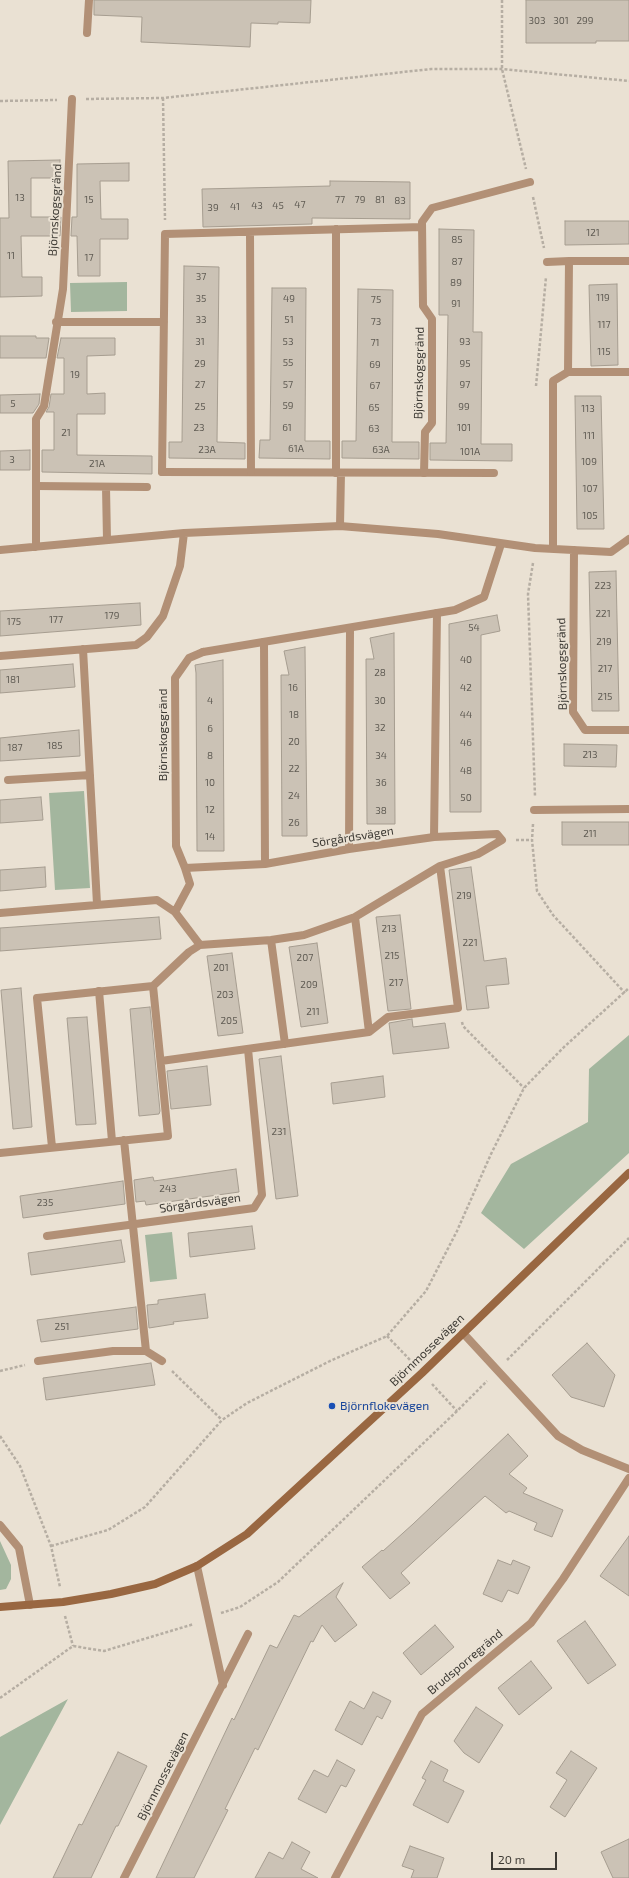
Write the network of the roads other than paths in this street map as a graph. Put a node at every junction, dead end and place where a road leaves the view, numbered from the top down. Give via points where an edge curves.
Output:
1 (89, 0) edge
2 (87, 33) dead end
3 (72, 99) road end
4 (530, 182) dead end
5 (422, 227) junction
6 (336, 229) junction
7 (250, 232) junction
8 (569, 261) junction
9 (629, 261) edge
10 (547, 262) dead end
11 (56, 322) junction
12 (164, 322) junction
13 (568, 372) junction
14 (629, 372) edge
15 (252, 472) junction
16 (338, 473) junction
17 (424, 473) junction
18 (494, 473) dead end
19 (36, 486) junction
20 (106, 487) junction
21 (147, 487) dead end
22 (340, 526) junction
23 (184, 533) junction
24 (629, 539) edge
25 (107, 540) junction
26 (501, 544) junction
27 (36, 547) junction
28 (553, 549) junction
29 (0, 550) edge
30 (574, 550) junction
31 (437, 613) junction
32 (350, 628) junction
33 (264, 642) junction
34 (83, 649) junction
35 (0, 656) edge
36 (629, 730) edge
37 (90, 776) junction
38 (8, 780) dead end
39 (629, 809) edge
40 (534, 810) dead end
41 (434, 837) junction
42 (349, 849) junction
43 (265, 864) junction
44 (440, 866) junction
45 (185, 868) junction
46 (97, 904) junction
47 (175, 912) junction
48 (0, 913) edge
49 (355, 918) junction
50 (271, 940) junction
51 (200, 945) junction
52 (153, 986) junction
53 (99, 992) junction
54 (370, 1032) junction
55 (285, 1044) junction
56 (248, 1049) junction
57 (161, 1061) junction
58 (124, 1140) junction
59 (112, 1142) junction
60 (52, 1147) junction
61 (0, 1153) edge
62 (629, 1173) edge
63 (132, 1224) junction
64 (47, 1236) dead end
65 (463, 1333) junction
66 (146, 1351) junction
67 (162, 1360) road end
68 (38, 1361) road end
69 (629, 1468) edge
70 (629, 1478) edge
71 (0, 1525) edge
72 (197, 1566) junction
73 (30, 1605) junction
74 (0, 1607) edge
75 (248, 1634) dead end
76 (223, 1685) junction
77 (124, 1878) edge
78 (336, 1878) edge

1 - 2 street
3 - 11 street, Björnskogsgränd via 63,289
4 - 5 street, Björnskogsgränd via 432,208 422,222
5 - 6 street
5 - 17 street, Björnskogsgränd via 423,306 432,319 432,423 425,432
6 - 7 street
6 - 16 street
7 - 12 street via 165,234
7 - 15 street
8 - 9 street
8 - 10 street
8 - 13 street
11 - 12 street
11 - 19 street, Björnskogsgränd via 44,406 36,419
12 - 15 street via 162,472
13 - 14 street
13 - 28 street via 553,381
15 - 16 street
16 - 17 street
16 - 22 street
17 - 18 street
19 - 20 street
19 - 27 street, Björnskogsgränd
20 - 21 street
20 - 25 street
22 - 23 street
22 - 26 street via 438,534
23 - 25 street
23 - 34 street via 180,566 163,616 147,637 136,645
24 - 30 street via 611,552
25 - 27 street
26 - 28 street
26 - 31 street, Björnskogsgränd via 484,597 455,610
27 - 29 street
28 - 30 street
30 - 36 street, Björnskogsgränd via 573,712 585,730
31 - 32 street, Björnskogsgränd
31 - 41 street
32 - 33 street, Björnskogsgränd
32 - 42 street
33 - 43 street
33 - 45 street, Björnskogsgränd via 203,652 189,658 175,678 176,846
34 - 35 street
34 - 37 street
37 - 38 street
37 - 46 street
39 - 40 street
41 - 42 street, Sörgårdsvägen
41 - 44 street, Sörgårdsvägen via 497,834 502,840 478,854
42 - 43 street, Sörgårdsvägen
43 - 45 street, Sörgårdsvägen
44 - 49 street, Sörgårdsvägen
44 - 54 street via 458,1008 388,1017
45 - 47 street via 190,884
46 - 47 street via 157,900
46 - 48 street
47 - 51 street
49 - 50 street, Sörgårdsvägen via 304,935
49 - 54 street
50 - 51 street, Sörgårdsvägen
50 - 55 street
51 - 52 street
52 - 53 street
52 - 57 street
53 - 59 street
53 - 60 street via 37,998
54 - 55 street
55 - 56 street
56 - 57 street
56 - 63 street, Sörgårdsvägen via 262,1195 254,1208
57 - 58 street via 168,1136
58 - 59 street
58 - 63 street
59 - 60 street
60 - 61 street
62 - 65 street, Björnmossevägen
63 - 64 street, Sörgårdsvägen
63 - 66 street
65 - 69 street via 558,1436 582,1450
65 - 72 street, Björnmossevägen via 247,1534
66 - 67 street
66 - 68 street via 112,1351
70 - 78 street, Brudsporregränd via 531,1623 422,1714
71 - 73 street via 19,1548
72 - 73 street, Björnmossevägen via 155,1584 111,1594
72 - 76 street
73 - 74 street, Björnmossevägen
75 - 76 street, Björnmossevägen
76 - 77 street, Björnmossevägen

